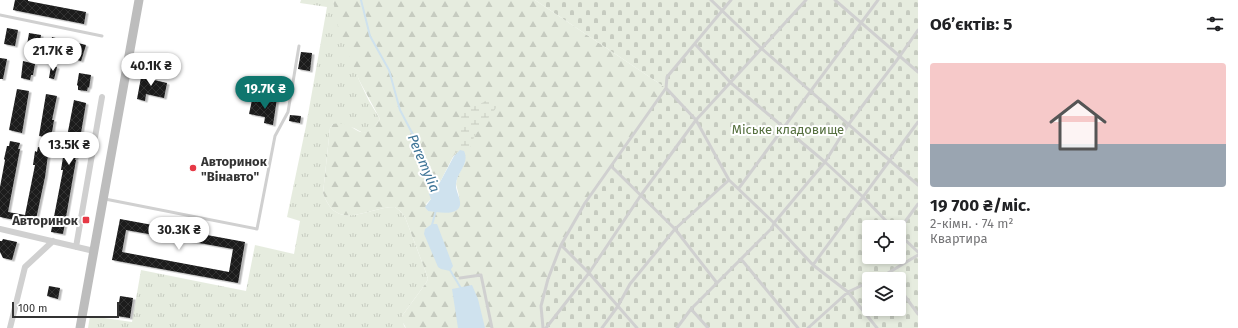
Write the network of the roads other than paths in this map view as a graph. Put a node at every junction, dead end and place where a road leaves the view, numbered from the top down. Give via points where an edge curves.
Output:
1 (140, 0) edge
2 (711, 0) edge
3 (731, 0) edge
4 (806, 0) edge
5 (835, 0) edge
6 (878, 0) edge
7 (722, 11) junction
8 (0, 16) edge
9 (862, 23) junction
10 (918, 30) edge
11 (102, 36) dead end
12 (695, 44) junction
13 (299, 46) dead end
14 (761, 48) junction
15 (900, 56) junction
16 (918, 72) edge
17 (731, 83) junction
18 (666, 88) junction
19 (810, 92) junction
20 (102, 97) dead end
21 (696, 120) junction
22 (918, 122) edge
23 (848, 126) junction
24 (784, 128) junction
25 (890, 160) junction
26 (824, 162) junction
27 (611, 166) junction
28 (730, 180) junction
29 (918, 185) edge
30 (739, 188) junction
31 (641, 195) junction
32 (863, 197) junction
33 (103, 199) junction
34 (918, 204) edge
35 (885, 220) edge
36 (906, 220) edge
37 (774, 223) junction
38 (0, 229) edge
39 (675, 229) junction
40 (53, 241) junction
41 (906, 241) edge
42 (561, 245) junction
43 (76, 247) junction
44 (94, 251) junction
45 (918, 254) edge
46 (741, 259) junction
47 (813, 265) junction
48 (890, 272) edge
49 (589, 273) junction
50 (460, 278) dead end
51 (717, 283) junction
52 (862, 285) edge
53 (848, 292) junction
54 (906, 298) edge
55 (618, 306) junction
56 (691, 309) junction
57 (918, 314) edge
58 (10, 328) edge
59 (80, 328) edge
60 (492, 328) edge
61 (543, 328) edge
62 (546, 328) edge
63 (602, 328) edge
64 (637, 328) edge
65 (677, 328) edge
66 (708, 328) edge
67 (798, 328) edge
68 (808, 328) edge
69 (877, 328) edge

1 - 33 main road
2 - 7 lane
3 - 7 lane
4 - 14 lane
5 - 9 lane
6 - 9 lane
7 - 12 lane
7 - 14 lane
8 - 11 lane
9 - 15 lane
9 - 19 lane
10 - 15 lane
12 - 17 lane
12 - 18 lane via 667,77
13 - 33 lane via 288,112 275,136 257,229
14 - 17 lane
14 - 19 lane
15 - 16 lane
15 - 23 lane
17 - 21 lane
17 - 24 lane
18 - 21 lane
18 - 27 lane
19 - 23 lane
19 - 24 lane
20 - 43 street
21 - 28 lane
21 - 31 lane
22 - 25 lane
23 - 25 lane
23 - 26 lane
24 - 26 lane
24 - 30 lane
25 - 29 lane
25 - 32 lane
26 - 32 lane
26 - 37 lane
27 - 31 lane
27 - 42 lane via 585,203
28 - 30 lane
28 - 39 lane
30 - 37 lane
31 - 39 lane
31 - 49 lane
32 - 35 lane
32 - 47 lane
33 - 44 main road
34 - 36 lane
37 - 46 lane
37 - 47 lane
38 - 40 street
39 - 51 lane
39 - 55 lane via 630,284
40 - 43 street
40 - 58 street via 25,267
41 - 45 lane
42 - 49 lane
42 - 61 lane via 541,306
43 - 44 street
44 - 59 main road
45 - 48 lane
46 - 51 lane
46 - 67 lane
47 - 53 lane
49 - 55 lane
49 - 62 lane
50 - 60 lane via 481,275
51 - 56 lane
52 - 53 lane
53 - 68 lane
53 - 69 lane
54 - 57 lane
55 - 63 lane
55 - 64 lane
56 - 65 lane
56 - 66 lane

